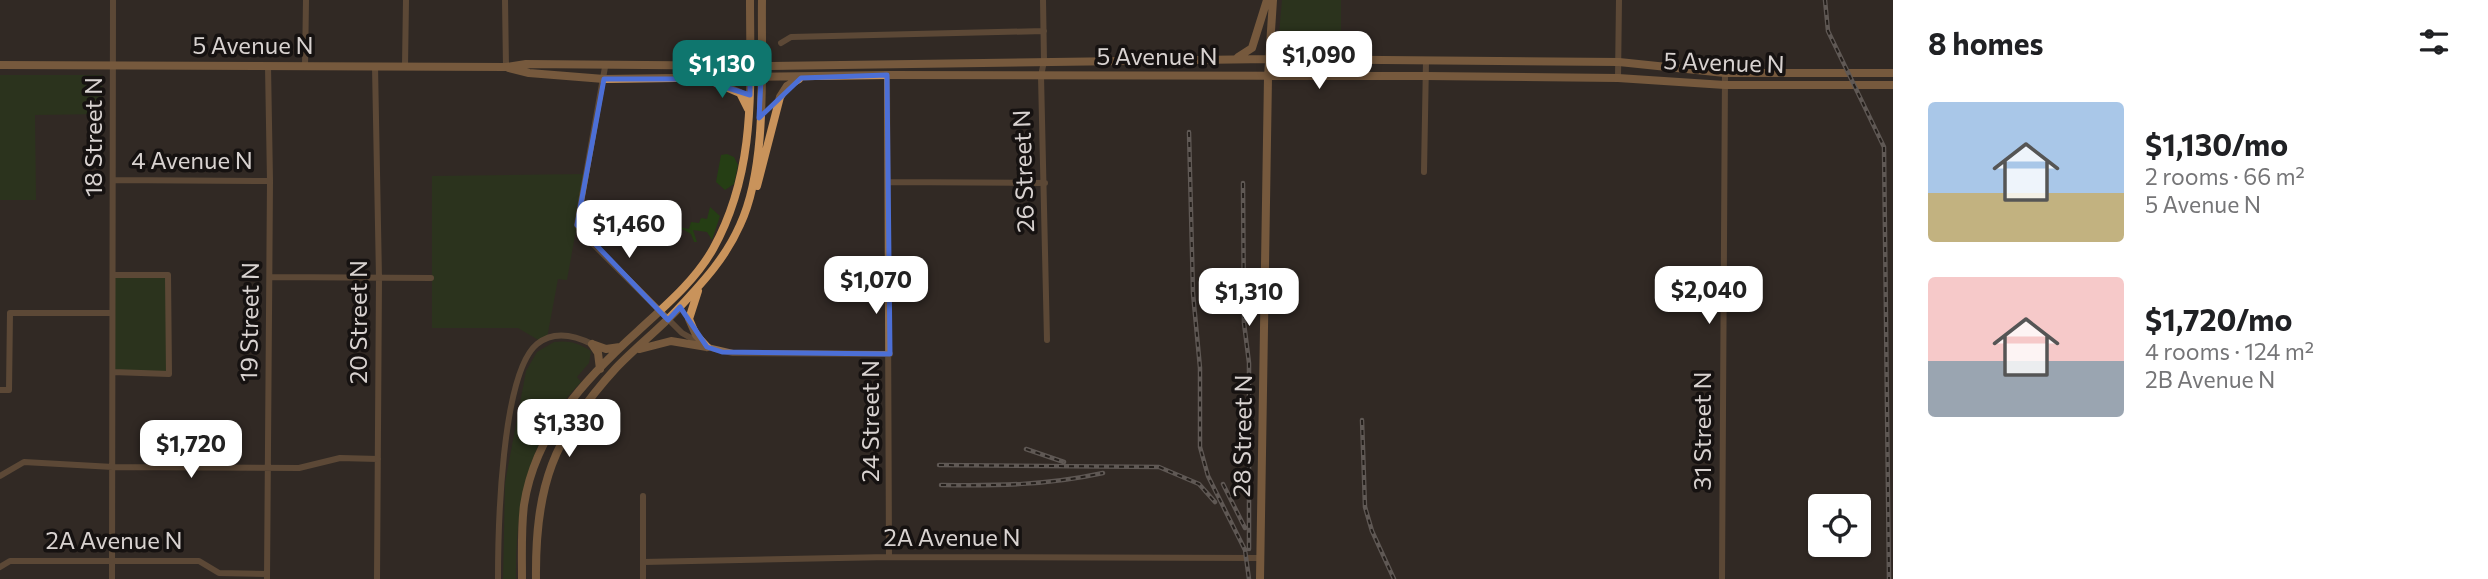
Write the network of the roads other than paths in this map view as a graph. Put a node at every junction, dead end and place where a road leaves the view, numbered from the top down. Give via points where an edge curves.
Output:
1 (113, 0) edge
2 (306, 0) edge
3 (406, 0) edge
4 (505, 0) edge
5 (750, 0) edge
6 (762, 0) edge
7 (1043, 0) edge
8 (1267, 0) edge
9 (1273, 0) edge
10 (1619, 0) edge
11 (1044, 31) junction
12 (781, 43) dead end
13 (1269, 59) junction
14 (1228, 60) junction
15 (1044, 61) junction
16 (1426, 61) junction
17 (1619, 62) junction
18 (0, 65) edge
19 (113, 65) junction
20 (761, 65) junction
21 (268, 66) junction
22 (305, 66) junction
23 (375, 66) junction
24 (405, 66) junction
25 (605, 66) junction
26 (750, 66) junction
27 (506, 67) junction
28 (1725, 72) junction
29 (1893, 73) edge
30 (887, 75) junction
31 (1041, 76) junction
32 (1426, 76) junction
33 (1268, 77) junction
34 (801, 78) junction
35 (1618, 78) junction
36 (604, 79) junction
37 (701, 79) junction
38 (750, 79) junction
39 (761, 79) junction
40 (1893, 85) edge
41 (1725, 86) junction
42 (750, 114) junction
43 (1424, 172) dead end
44 (113, 180) junction
45 (271, 181) junction
46 (888, 182) junction
47 (1045, 183) junction
48 (749, 205) junction
49 (113, 275) junction
50 (270, 277) junction
51 (379, 278) junction
52 (431, 278) dead end
53 (699, 287) junction
54 (660, 310) junction
55 (112, 313) junction
56 (668, 320) junction
57 (1047, 340) dead end
58 (592, 344) junction
59 (620, 347) junction
60 (707, 347) junction
61 (634, 351) junction
62 (890, 354) junction
63 (600, 369) junction
64 (113, 372) junction
65 (0, 390) edge
66 (378, 459) junction
67 (113, 467) junction
68 (268, 467) junction
69 (0, 476) edge
70 (643, 496) dead end
71 (889, 556) junction
72 (1260, 558) junction
73 (112, 562) junction
74 (643, 562) junction
75 (0, 567) edge
76 (267, 576) edge
77 (112, 579) edge
78 (377, 579) edge
79 (498, 579) edge
80 (522, 579) edge
81 (536, 579) edge
82 (643, 579) edge
83 (1260, 579) edge
84 (1722, 579) edge

1 - 19 street, 18 Street N
2 - 22 street
3 - 24 street
4 - 27 street
5 - 26 main road
6 - 20 main road
7 - 11 street, 26 Street N
8 - 14 main road via 1252,48
9 - 13 main road, 28 Street N
10 - 17 street
11 - 12 street via 791,37
11 - 15 street, 26 Street N
13 - 14 main road, 5 Avenue N
13 - 16 main road, 5 Avenue N
13 - 33 main road, 28 Street N
14 - 15 main road, 5 Avenue N
15 - 20 main road, 5 Avenue N
15 - 31 street, 26 Street N
16 - 17 main road, 5 Avenue N
16 - 32 street
17 - 28 main road, 5 Avenue N
17 - 35 street
18 - 19 main road, 5 Avenue N
19 - 21 main road, 5 Avenue N
19 - 44 street, 18 Street N
20 - 26 main road, 5 Avenue N
20 - 39 main road
21 - 22 main road, 5 Avenue N
21 - 45 street, 19 Street N
22 - 23 main road, 5 Avenue N
23 - 24 main road, 5 Avenue N
23 - 51 street, 20 Street N
24 - 27 main road, 5 Avenue N
25 - 26 main road, 5 Avenue N
25 - 27 main road, 5 Avenue N
25 - 36 street
26 - 38 main road
27 - 36 main road, 5 Avenue N
28 - 29 main road, 5 Avenue N
28 - 41 street, 31 Street N
30 - 31 main road, 5 Avenue N
30 - 34 main road, 5 Avenue N
30 - 46 street, 24 Street N
31 - 33 main road, 5 Avenue N
31 - 47 street, 26 Street N
32 - 33 main road, 5 Avenue N
32 - 35 main road, 5 Avenue N
32 - 43 street
33 - 72 main road, 28 Street N
34 - 39 main road, 5 Avenue N
34 - 48 main road via 780,97 763,170
35 - 41 main road, 5 Avenue N
36 - 37 main road, 5 Avenue N
36 - 54 street via 577,225
37 - 38 main road, 5 Avenue N
37 - 42 main road via 740,93
38 - 39 main road, 5 Avenue N
38 - 42 main road
39 - 48 main road
40 - 41 main road, 5 Avenue N
41 - 84 street, 31 Street N
42 - 54 main road via 745,168 725,225 700,269
44 - 45 street, 4 Avenue N
44 - 49 street, 18 Street N
45 - 50 street, 19 Street N
46 - 47 street
46 - 62 street, 24 Street N
47 - 57 street, 26 Street N
48 - 53 main road via 724,255
49 - 55 street, 18 Street N
49 - 64 street via 168,275 169,373
50 - 51 street
50 - 68 street, 19 Street N
51 - 52 street
51 - 66 street, 20 Street N
53 - 56 main road
53 - 60 main road via 689,319
54 - 56 street
54 - 59 main road
55 - 64 street, 18 Street N
55 - 65 street via 10,313 9,390
56 - 60 street
56 - 61 main road
58 - 59 main road
58 - 63 main road
58 - 79 street via 572,336 547,338 535,345 523,364 501,470
59 - 63 main road
60 - 61 main road via 671,341
60 - 62 street via 733,354
61 - 81 main road via 579,412 552,461 538,510
62 - 71 street, 24 Street N
63 - 80 main road via 559,417 535,466 524,505
64 - 67 street, 18 Street N
66 - 68 street via 340,458 307,468
66 - 78 street, 20 Street N
67 - 68 street
67 - 69 street via 24,462
67 - 73 street, 18 Street N
68 - 76 street, 19 Street N
70 - 74 street
71 - 72 street, 2A Avenue N
71 - 74 street, 2A Avenue N
72 - 83 main road, 28 Street N
73 - 75 street, 2A Avenue N via 10,561
73 - 76 street, 2A Avenue N via 199,561 219,573
73 - 77 street, 18 Street N
74 - 82 street

